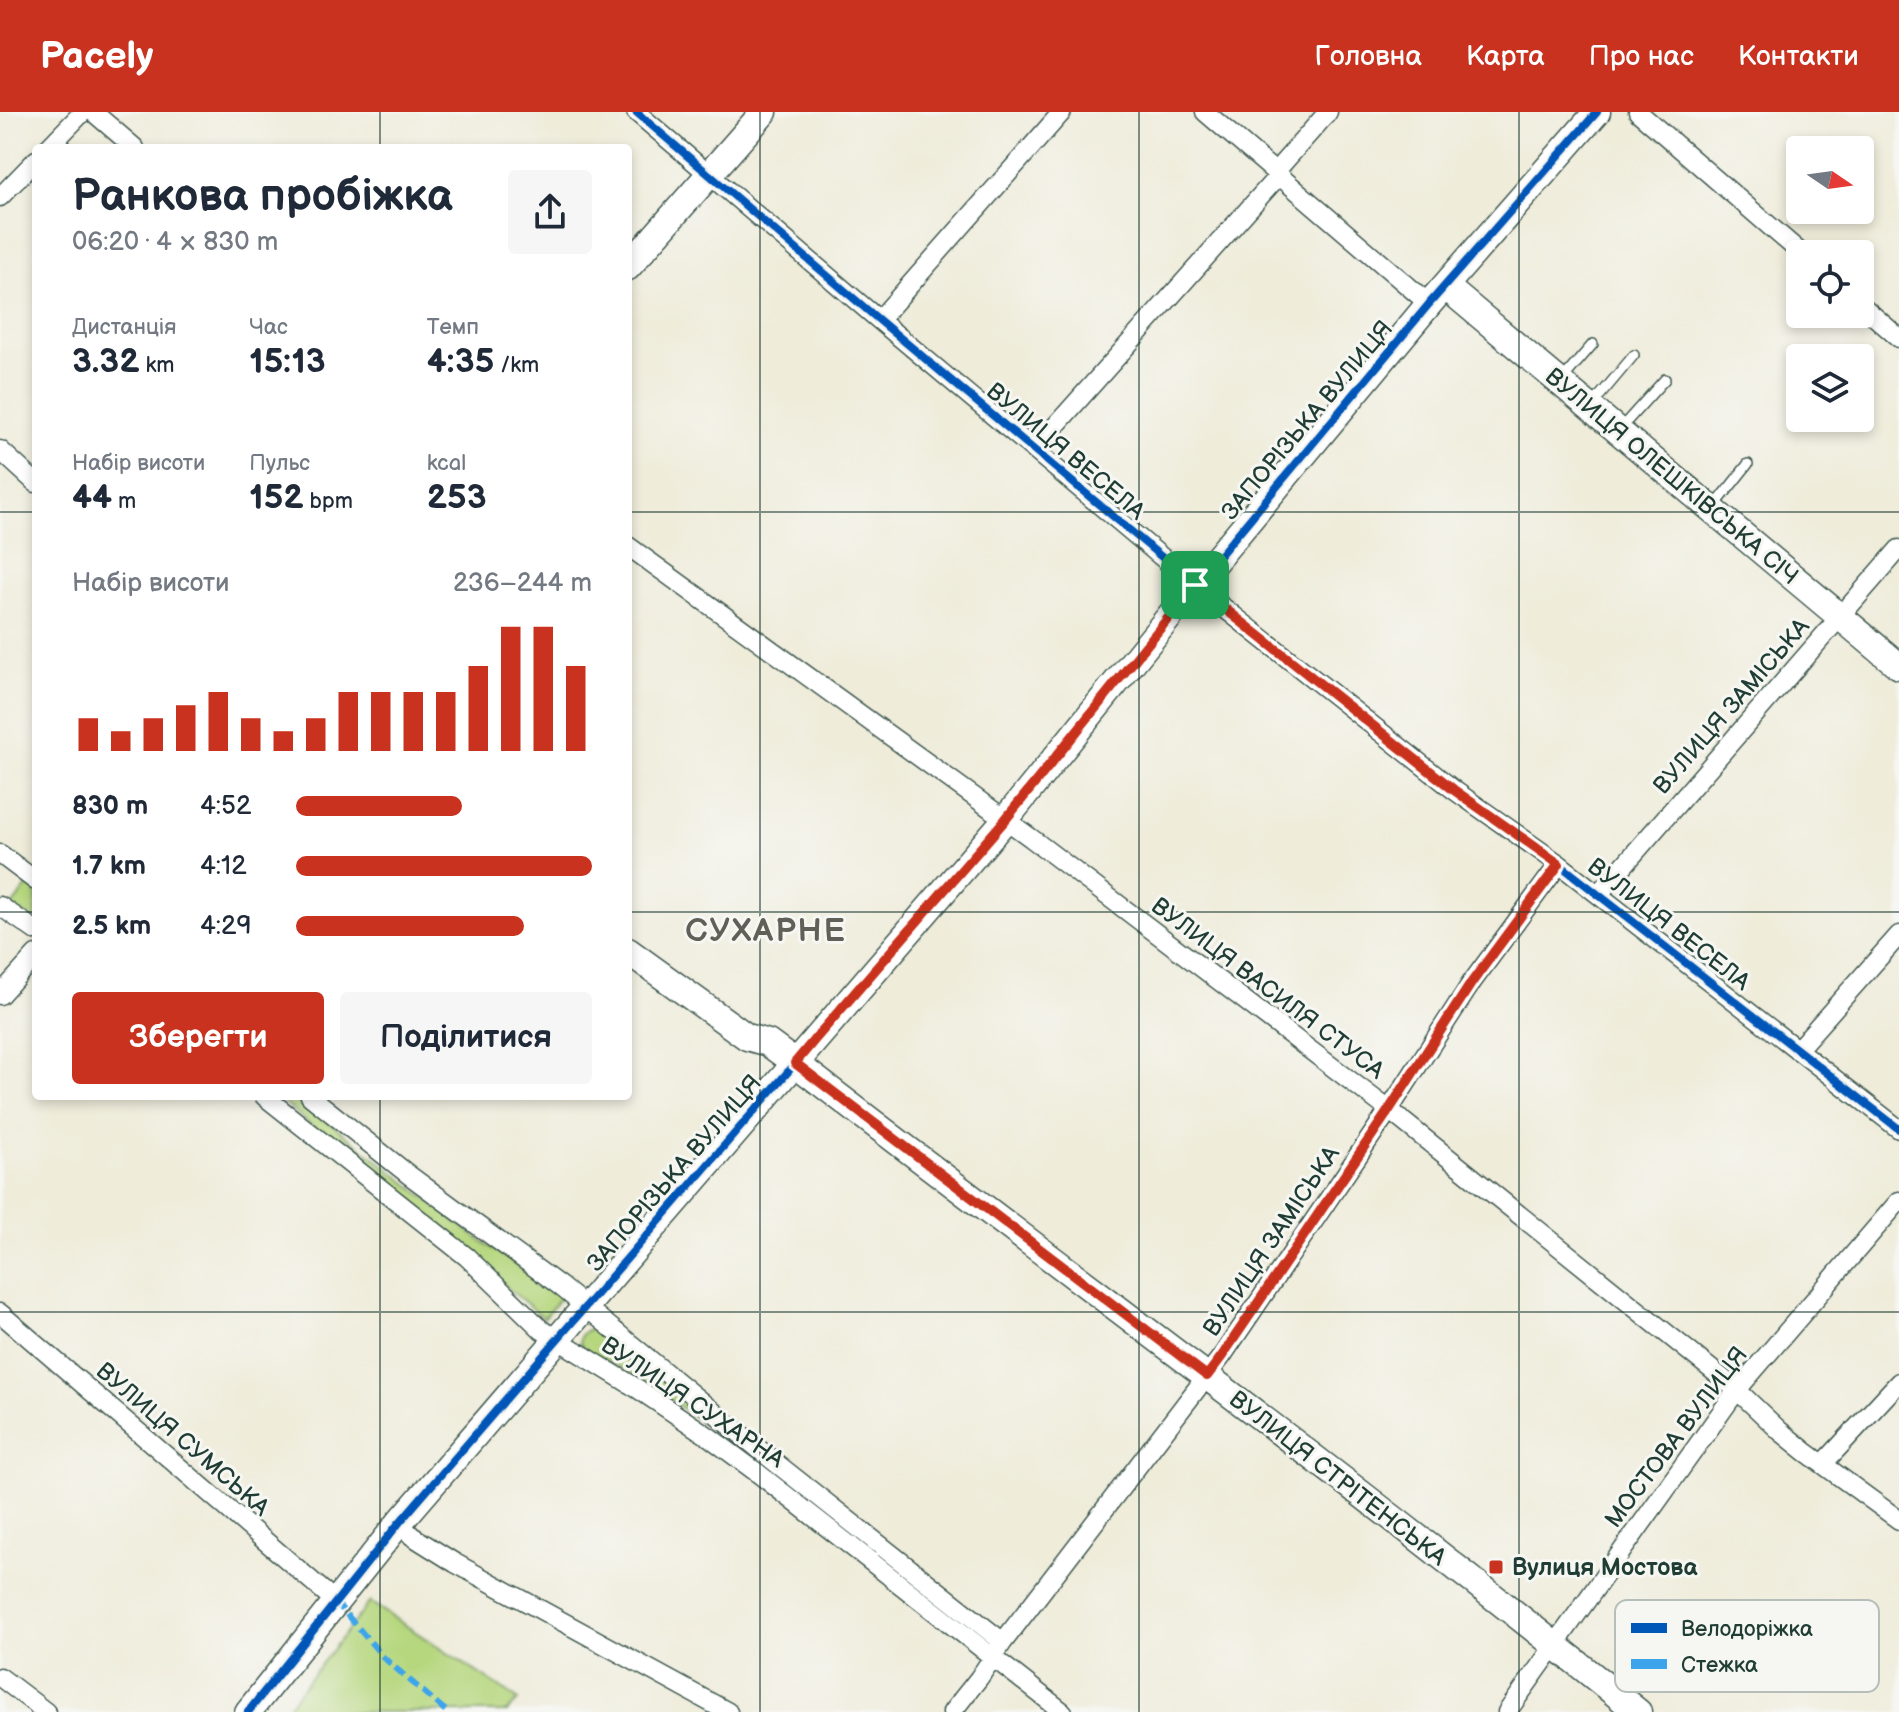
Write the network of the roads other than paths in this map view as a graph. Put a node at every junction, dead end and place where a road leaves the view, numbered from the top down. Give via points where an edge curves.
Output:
1 (83, 112) edge
2 (93, 112) edge
3 (636, 112) edge
4 (764, 112) edge
5 (1062, 112) edge
6 (1205, 112) edge
7 (1328, 112) edge
8 (1597, 112) edge
9 (1638, 112) edge
10 (52, 144) edge
11 (130, 144) edge
12 (32, 164) edge
13 (1277, 174) junction
14 (709, 175) junction
15 (0, 197) edge
16 (1786, 240) edge
17 (632, 262) edge
18 (1437, 295) junction
19 (1874, 316) edge
20 (879, 320) junction
21 (1899, 338) edge
22 (1593, 344) dead end
23 (1634, 355) dead end
24 (1665, 379) dead end
25 (1560, 382) junction
26 (1590, 408) junction
27 (1618, 431) junction
28 (0, 450) edge
29 (1034, 450) junction
30 (1748, 464) dead end
31 (32, 479) edge
32 (1712, 510) junction
33 (632, 549) edge
34 (1899, 549) edge
35 (1195, 585) junction
36 (1840, 618) junction
37 (1899, 666) edge
38 (1005, 820) junction
39 (0, 854) edge
40 (1559, 864) junction
41 (32, 878) edge
42 (1599, 894) junction
43 (0, 906) edge
44 (32, 928) edge
45 (632, 934) edge
46 (1899, 935) edge
47 (632, 954) edge
48 (32, 959) edge
49 (0, 995) edge
50 (1797, 1050) junction
51 (779, 1051) junction
52 (269, 1100) edge
53 (315, 1100) edge
54 (1389, 1110) junction
55 (1899, 1129) edge
56 (1899, 1201) edge
57 (585, 1307) junction
58 (0, 1313) edge
59 (556, 1339) junction
60 (1207, 1376) junction
61 (1899, 1382) edge
62 (1737, 1390) junction
63 (1823, 1464) junction
64 (765, 1466) junction
65 (1899, 1520) edge
66 (399, 1523) junction
67 (335, 1601) junction
68 (1003, 1642) junction
69 (1554, 1645) junction
70 (992, 1658) junction
71 (0, 1677) edge
72 (46, 1712) edge
73 (248, 1712) edge
74 (728, 1712) edge
75 (952, 1712) edge
76 (1063, 1712) edge
77 (1507, 1712) edge
78 (1638, 1712) edge

1 - 10 street
2 - 11 street
3 - 14 street, ВУЛИЦЯ ВЕСЕЛА
4 - 14 street
5 - 20 street
6 - 13 street, ВУЛИЦЯ ОЛЕШКІВСЬКА СІЧ
7 - 13 street
8 - 18 street, ЗАПОРІЗЬКА ВУЛИЦЯ
9 - 16 street
12 - 15 street
13 - 18 street, ВУЛИЦЯ ОЛЕШКІВСЬКА СІЧ
13 - 29 street
14 - 17 street
14 - 20 street, ВУЛИЦЯ ВЕСЕЛА
18 - 25 street, ВУЛИЦЯ ОЛЕШКІВСЬКА СІЧ
18 - 35 street, ЗАПОРІЗЬКА ВУЛИЦЯ
19 - 21 street
20 - 29 street, ВУЛИЦЯ ВЕСЕЛА
22 - 25 lane
23 - 26 lane
24 - 27 lane
25 - 26 street, ВУЛИЦЯ ОЛЕШКІВСЬКА СІЧ
26 - 27 street, ВУЛИЦЯ ОЛЕШКІВСЬКА СІЧ
27 - 32 street, ВУЛИЦЯ ОЛЕШКІВСЬКА СІЧ
28 - 31 street
29 - 35 street, ВУЛИЦЯ ВЕСЕЛА
30 - 32 lane
32 - 36 street, ВУЛИЦЯ ОЛЕШКІВСЬКА СІЧ
33 - 38 street, ВУЛИЦЯ ВАСИЛЯ СТУСА
34 - 36 street, ВУЛИЦЯ ЗАМІСЬКА
35 - 38 street, ЗАПОРІЗЬКА ВУЛИЦЯ
35 - 40 street, ВУЛИЦЯ ВЕСЕЛА via 1454,790
36 - 37 street, ВУЛИЦЯ ОЛЕШКІВСЬКА СІЧ
36 - 42 street, ВУЛИЦЯ ЗАМІСЬКА
38 - 51 street, ЗАПОРІЗЬКА ВУЛИЦЯ via 815,1039
38 - 54 street, ВУЛИЦЯ ВАСИЛЯ СТУСА
39 - 41 street
40 - 42 street, ВУЛИЦЯ ВЕСЕЛА
40 - 54 street, ВУЛИЦЯ ЗАМІСЬКА via 1472,982
42 - 50 street, ВУЛИЦЯ ВЕСЕЛА
43 - 44 street
45 - 51 street, ВУЛИЦЯ СТРІТЕНСЬКА via 756,1026
46 - 50 street
47 - 51 street, ВУЛИЦЯ СТРІТЕНСЬКА via 747,1037
48 - 49 street
50 - 55 street, ВУЛИЦЯ ВЕСЕЛА
51 - 57 street, ЗАПОРІЗЬКА ВУЛИЦЯ
51 - 60 street, ВУЛИЦЯ СТРІТЕНСЬКА
52 - 59 street, ВУЛИЦЯ СУХАРНА via 467,1257
53 - 57 street, ВУЛИЦЯ СУХАРНА
54 - 60 street, ВУЛИЦЯ ЗАМІСЬКА
54 - 62 street, ВУЛИЦЯ ВАСИЛЯ СТУСА
56 - 62 street, МОСТОВА ВУЛИЦЯ
57 - 59 street, ЗАПОРІЗЬКА ВУЛИЦЯ
57 - 64 street, ВУЛИЦЯ СУХАРНА
58 - 67 street, ВУЛИЦЯ СУМСЬКА
59 - 64 street, ВУЛИЦЯ СУХАРНА
59 - 66 street, ЗАПОРІЗЬКА ВУЛИЦЯ
60 - 68 street, ВУЛИЦЯ ЗАМІСЬКА
60 - 69 street, ВУЛИЦЯ СТРІТЕНСЬКА
61 - 63 street
62 - 63 street, ВУЛИЦЯ ВАСИЛЯ СТУСА
62 - 69 street, МОСТОВА ВУЛИЦЯ
63 - 65 street, ВУЛИЦЯ ВАСИЛЯ СТУСА
64 - 68 street, ВУЛИЦЯ СУХАРНА
64 - 70 street, ВУЛИЦЯ СУХАРНА
66 - 67 street, ЗАПОРІЗЬКА ВУЛИЦЯ
66 - 74 street via 455,1563
67 - 73 street, ЗАПОРІЗЬКА ВУЛИЦЯ
68 - 70 street, ВУЛИЦЯ ЗАМІСЬКА
69 - 77 street, МОСТОВА ВУЛИЦЯ
69 - 78 street, ВУЛИЦЯ СТРІТЕНСЬКА
70 - 75 street, ВУЛИЦЯ ЗАМІСЬКА
70 - 76 street, ВУЛИЦЯ СУХАРНА
71 - 72 street

